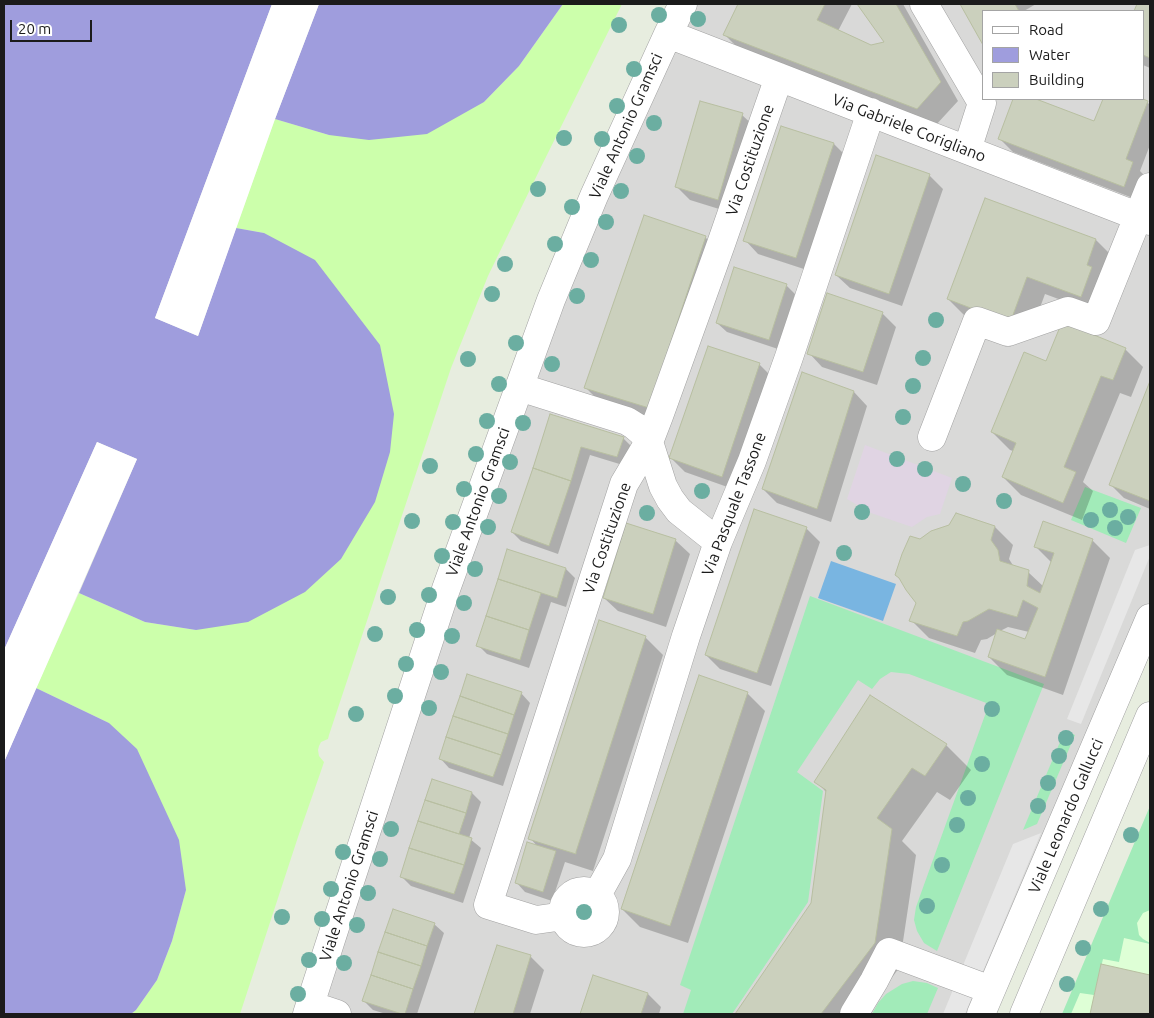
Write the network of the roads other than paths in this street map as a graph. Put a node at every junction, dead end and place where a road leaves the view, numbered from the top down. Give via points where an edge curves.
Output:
1 (683, 4) edge
2 (924, 4) edge
3 (668, 34) junction
4 (779, 77) junction
5 (870, 112) junction
6 (967, 150) junction
7 (1150, 186) edge
8 (1144, 219) edge
9 (519, 387) junction
10 (932, 437) dead end
11 (648, 442) junction
12 (718, 542) junction
13 (1150, 618) edge
14 (1150, 716) edge
15 (597, 895) joint
16 (986, 1002) edge
17 (309, 1010) edge
18 (337, 1014) edge
19 (854, 1014) edge
20 (1024, 1014) edge

1 - 3 street, Viale Antonio Gramsci
2 - 6 street via 982,103
3 - 4 street, Via Gabriele Corigliano
3 - 9 street, Viale Antonio Gramsci via 590,205
4 - 5 street, Via Gabriele Corigliano
4 - 11 street, Via Costituzione
5 - 6 street, Via Gabriele Corigliano
5 - 12 street, Via Pasquale Tassone via 752,461
6 - 8 street, Via Gabriele Corigliano
7 - 8 street
8 - 10 street via 1096,322 1068,311 1008,332 976,321
9 - 11 street via 627,421 642,432
9 - 17 street, Viale Antonio Gramsci via 446,589
11 - 12 street via 670,499
11 - 15 street, Via Costituzione via 624,484 488,904 536,920 564,916 565,904 572,894 591,891
12 - 15 street, Via Pasquale Tassone via 617,859
13 - 16 street, Viale Leonardo Gallucci
14 - 20 street
16 - 19 street via 889,952
17 - 18 street

